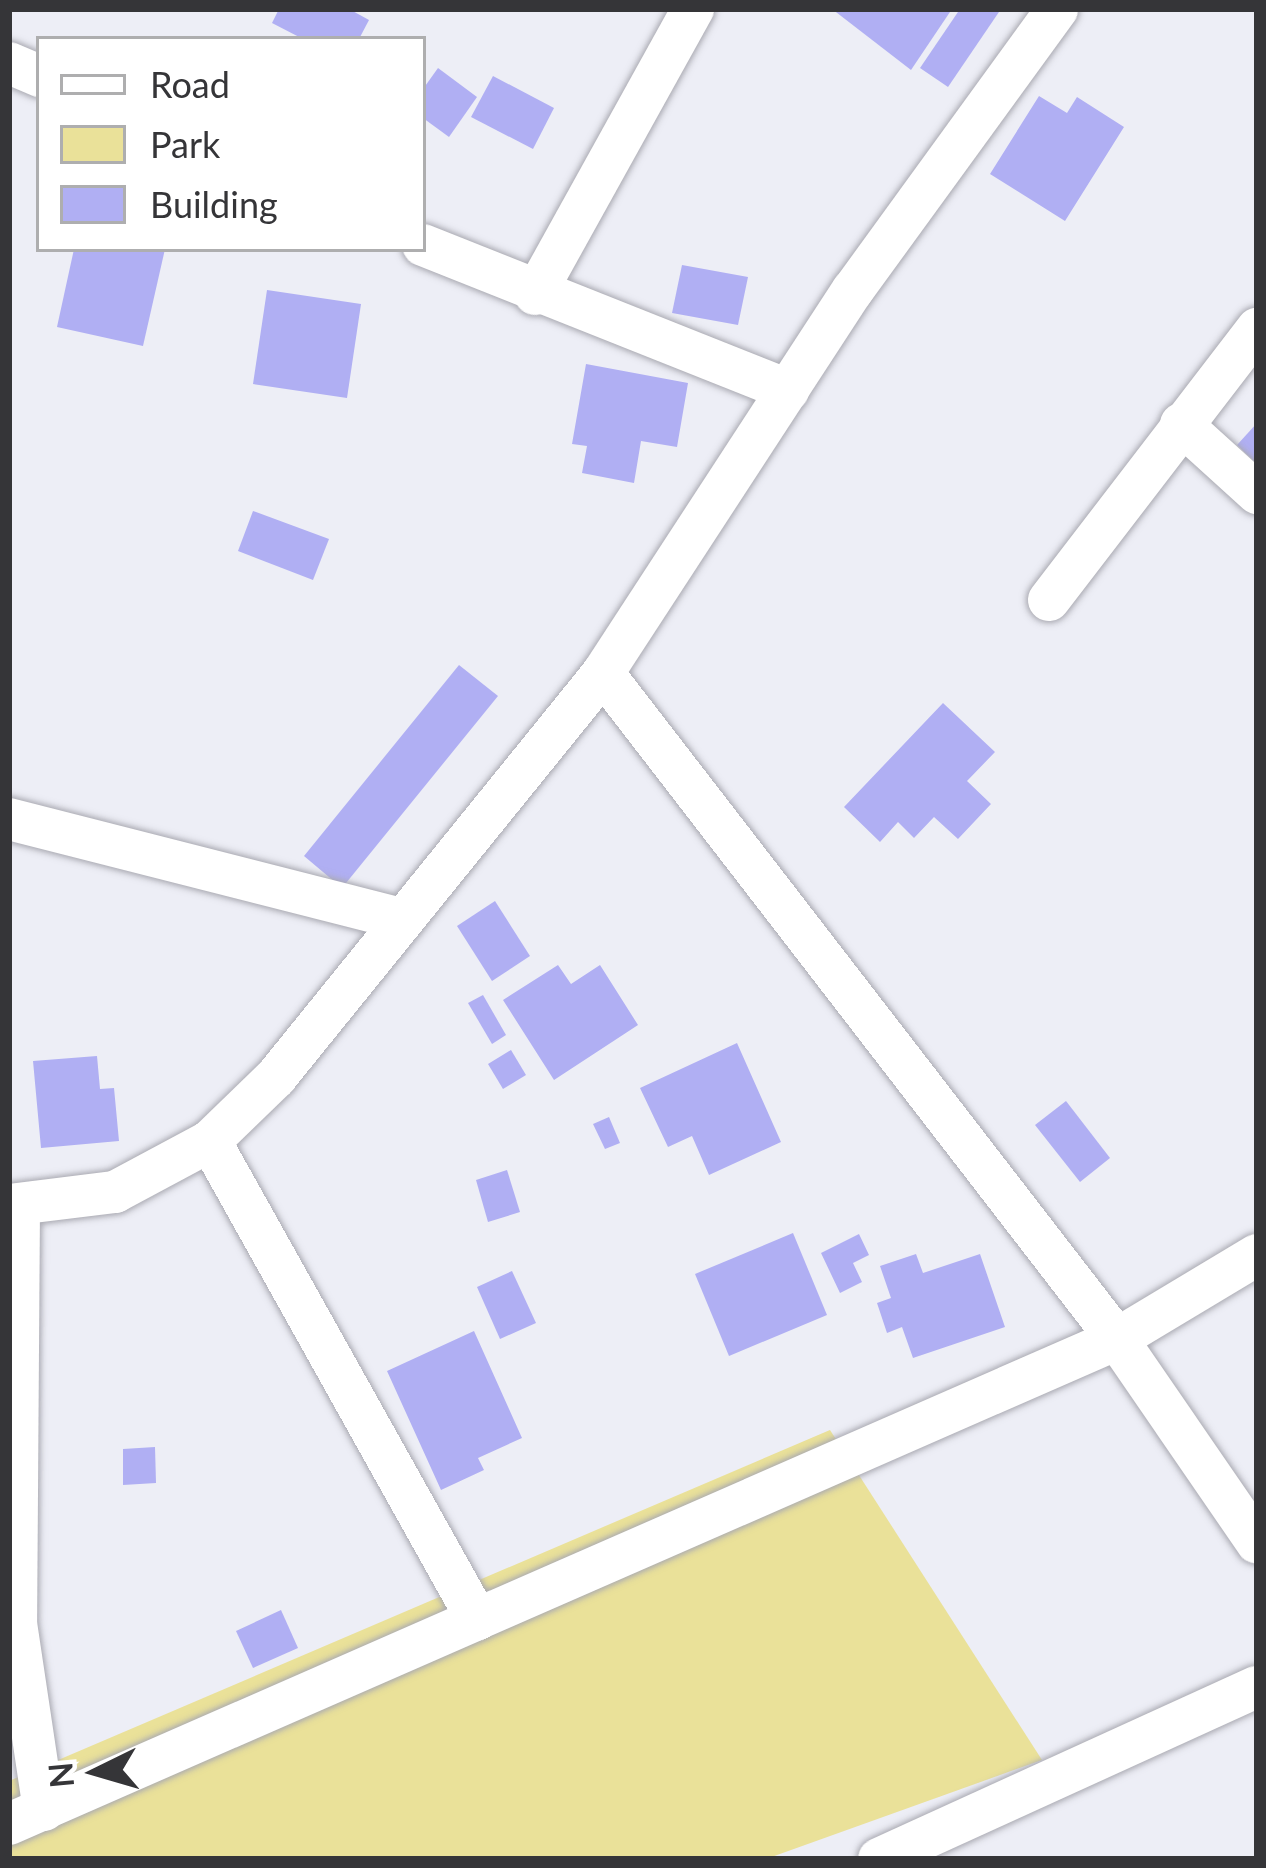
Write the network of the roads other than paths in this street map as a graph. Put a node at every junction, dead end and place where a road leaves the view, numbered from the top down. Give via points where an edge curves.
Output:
1 (693, 9) edge
2 (1057, 9) edge
3 (426, 246) edge
4 (535, 294) junction
5 (1257, 328) edge
6 (788, 389) junction
7 (1181, 424) junction
8 (1257, 494) edge
9 (1048, 600) dead end
10 (602, 673) junction
11 (9, 819) edge
12 (398, 918) junction
13 (210, 1141) junction
14 (14, 1206) edge
15 (1257, 1255) edge
16 (1117, 1339) junction
17 (1257, 1544) edge
18 (477, 1619) junction
19 (1257, 1687) edge
20 (27, 1817) edge
21 (879, 1859) edge

1 - 4 street
2 - 6 street
3 - 4 street
4 - 6 street
5 - 7 street
6 - 10 street
7 - 8 street
7 - 9 street
10 - 12 street
10 - 16 street
11 - 12 street
12 - 13 street via 276,1077
13 - 14 street via 115,1192
13 - 18 street
14 - 20 street via 16,1623
15 - 16 street
16 - 17 street
16 - 18 street
18 - 20 street
19 - 21 street

